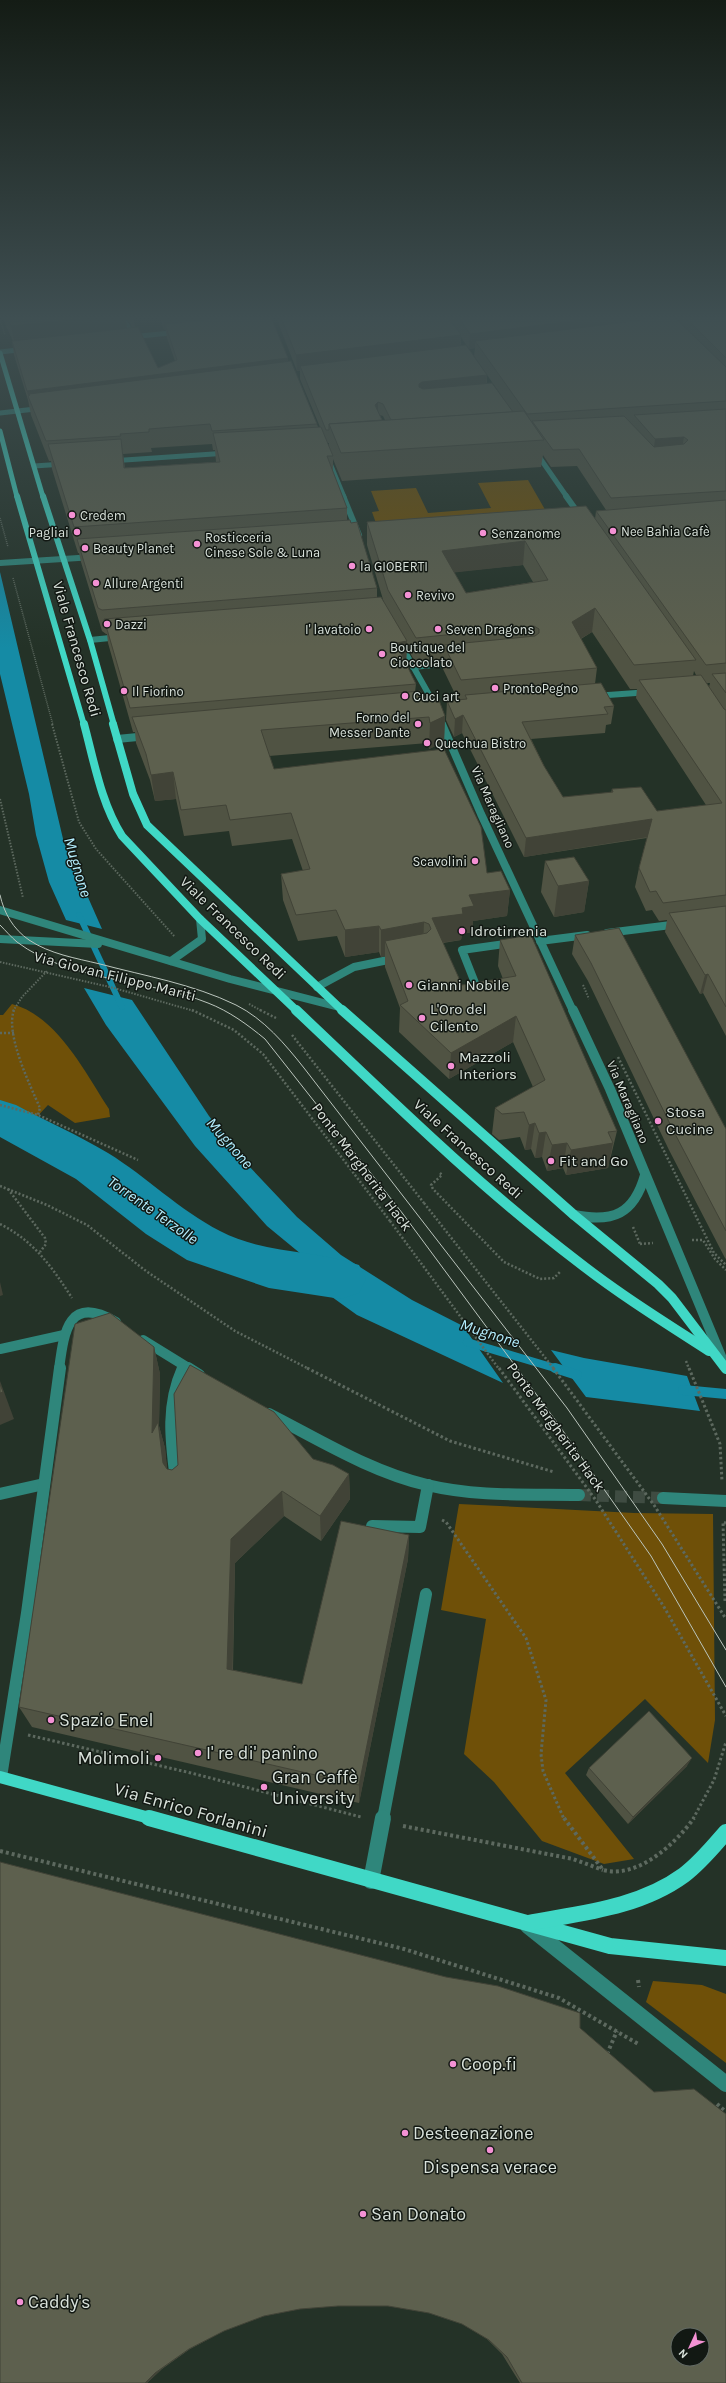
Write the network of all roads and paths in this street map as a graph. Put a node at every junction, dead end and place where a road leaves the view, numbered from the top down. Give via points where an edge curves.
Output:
1 (21, 426) edge
2 (0, 431) edge
3 (531, 445) edge
4 (238, 452) edge
5 (325, 453) edge
6 (104, 461) edge
7 (72, 463) edge
8 (34, 466) junction
9 (0, 518) edge
10 (577, 522) edge
11 (360, 538) edge
12 (8, 548) dead end
13 (104, 556) edge
14 (62, 559) junction
15 (35, 561) junction
16 (0, 563) edge
17 (127, 637) edge
18 (397, 639) edge
19 (90, 640) junction
20 (464, 662) edge
21 (413, 668) junction
22 (660, 691) edge
23 (589, 697) edge
24 (440, 709) junction
25 (425, 710) edge
26 (158, 735) edge
27 (117, 739) junction
28 (0, 799) edge
29 (24, 902) dead end
30 (0, 910) edge
31 (200, 919) junction
32 (686, 924) edge
33 (0, 939) edge
34 (540, 941) junction
35 (520, 942) edge
36 (118, 947) junction
37 (409, 956) edge
38 (170, 961) junction
39 (0, 962) edge
40 (47, 971) junction
41 (580, 979) dead end
42 (317, 987) junction
43 (275, 991) junction
44 (479, 993) edge
45 (590, 1000) dead end
46 (246, 1002) dead end
47 (339, 1007) junction
48 (280, 1021) dead end
49 (222, 1022) joint
50 (0, 1033) edge
51 (14, 1033) junction
52 (307, 1046) dead end
53 (615, 1050) dead end
54 (0, 1105) edge
55 (38, 1116) junction
56 (138, 1160) dead end
57 (436, 1170) dead end
58 (644, 1175) junction
59 (0, 1186) edge
60 (8, 1189) junction
61 (574, 1215) junction
62 (0, 1224) edge
63 (632, 1224) dead end
64 (703, 1240) dead end
65 (642, 1246) dead end
66 (40, 1252) junction
67 (726, 1265) edge
68 (726, 1270) edge
69 (559, 1273) dead end
70 (81, 1313) junction
71 (64, 1335) junction
72 (0, 1349) edge
73 (184, 1366) junction
74 (689, 1366) dead end
75 (725, 1368) edge
76 (210, 1381) edge
77 (256, 1407) edge
78 (554, 1472) dead end
79 (722, 1482) dead end
80 (44, 1484) junction
81 (428, 1485) junction
82 (177, 1488) edge
83 (0, 1494) edge
84 (579, 1495) tunnel mouth
85 (663, 1498) tunnel mouth
86 (726, 1501) edge
87 (425, 1510) junction
88 (723, 1522) dead end
89 (372, 1526) edge
90 (426, 1594) dead end
91 (725, 1600) dead end
92 (726, 1619) edge
93 (726, 1716) edge
94 (28, 1727) edge
95 (726, 1742) edge
96 (0, 1777) edge
97 (382, 1822) junction
98 (726, 1832) edge
99 (0, 1851) edge
100 (602, 1870) junction
101 (371, 1881) junction
102 (524, 1924) junction
103 (726, 1958) edge
104 (617, 2031) junction
105 (644, 2048) dead end
106 (605, 2058) edge
107 (726, 2084) edge
108 (715, 2102) dead end
109 (726, 2112) edge

1 - 8 main road, Viale Francesco Redi
2 - 15 main road, Viale Francesco Redi
3 - 10 street via 585,522
4 - 6 street
5 - 11 street
7 - 8 street
8 - 14 main road, Viale Francesco Redi
9 - 12 path
13 - 14 street
14 - 15 street
14 - 19 main road, Viale Francesco Redi
15 - 16 street
15 - 31 main road, Viale Francesco Redi via 113,822 135,851
17 - 19 street
18 - 21 street, Via Maragliano
19 - 27 main road, Viale Francesco Redi
20 - 21 street
21 - 24 street, Via Maragliano
22 - 23 street
24 - 25 street
24 - 34 street, Via Maragliano via 481,814
26 - 27 street
27 - 42 main road, Viale Francesco Redi via 133,794 147,825
28 - 29 path
30 - 36 street, Via Giovan Filippo Mariti
31 - 38 street, Via Giovan Filippo Mariti via 202,939
31 - 43 main road, Viale Francesco Redi
32 - 34 street
33 - 36 street, Via Giovan Filippo Mariti via 56,940
34 - 58 street, Via Maragliano via 610,1089
35 - 44 street via 462,950
36 - 38 street, Via Giovan Filippo Mariti
37 - 42 street via 354,967
38 - 43 street, Via Giovan Filippo Mariti
39 - 40 path, Via Giovan Filippo Mariti
40 - 49 path, Via Giovan Filippo Mariti via 185,1007
40 - 51 path via 17,1003 12,1015
41 - 45 path
42 - 47 main road, Viale Francesco Redi
43 - 47 street, Via Giovan Filippo Mariti
43 - 75 main road, Viale Francesco Redi via 421,1128 549,1240 627,1298 705,1348
46 - 48 path
47 - 61 main road, Viale Francesco Redi
49 - 93 path, Ponte Margherita Hack, bridge via 248,1039 262,1054 390,1221 595,1499 664,1608
50 - 51 path
51 - 55 path via 28,1082 40,1108
52 - 92 path, Ponte Margherita Hack, bridge via 290,1031 574,1395 654,1505
53 - 67 path via 708,1242 714,1253
54 - 55 path
55 - 56 path
57 - 69 path via 442,1175 433,1181 432,1189 504,1262 540,1279 554,1278
58 - 61 street via 639,1196 627,1210 603,1218
58 - 75 street, Via Maragliano
59 - 60 path
60 - 66 path via 45,1238 46,1244
60 - 78 path via 87,1225 146,1271 235,1331 273,1351 450,1441
61 - 75 main road, Viale Francesco Redi via 672,1298
62 - 66 path via 17,1231
63 - 65 path
64 - 68 path via 715,1259
66 - 70 path
70 - 71 street via 70,1321
70 - 73 street via 94,1311 105,1315
71 - 72 street
71 - 80 street
73 - 76 street
73 - 82 street via 177,1380 169,1415
74 - 79 path via 720,1444
77 - 81 street via 357,1459 386,1472
80 - 83 street
80 - 96 street
81 - 84 street via 504,1493
81 - 87 street
85 - 86 street
87 - 89 street via 420,1527
87 - 100 path via 446,1522 526,1638 546,1700 540,1754 543,1771 564,1818
88 - 91 path
90 - 97 street
94 - 97 path via 26,1735 191,1773
95 - 100 path via 716,1779 693,1820 676,1841 660,1854 631,1868 611,1873
96 - 101 main road, Via Enrico Forlanini
97 - 100 path via 573,1859
97 - 101 street
98 - 102 main road, Via Enrico Forlanini via 697,1867 655,1894 620,1906
99 - 104 path via 404,1949 559,1998
101 - 102 main road, Via Enrico Forlanini
102 - 103 main road, Via Enrico Forlanini via 630,1950 701,1953
102 - 107 street
104 - 105 path
104 - 106 path
108 - 109 path

